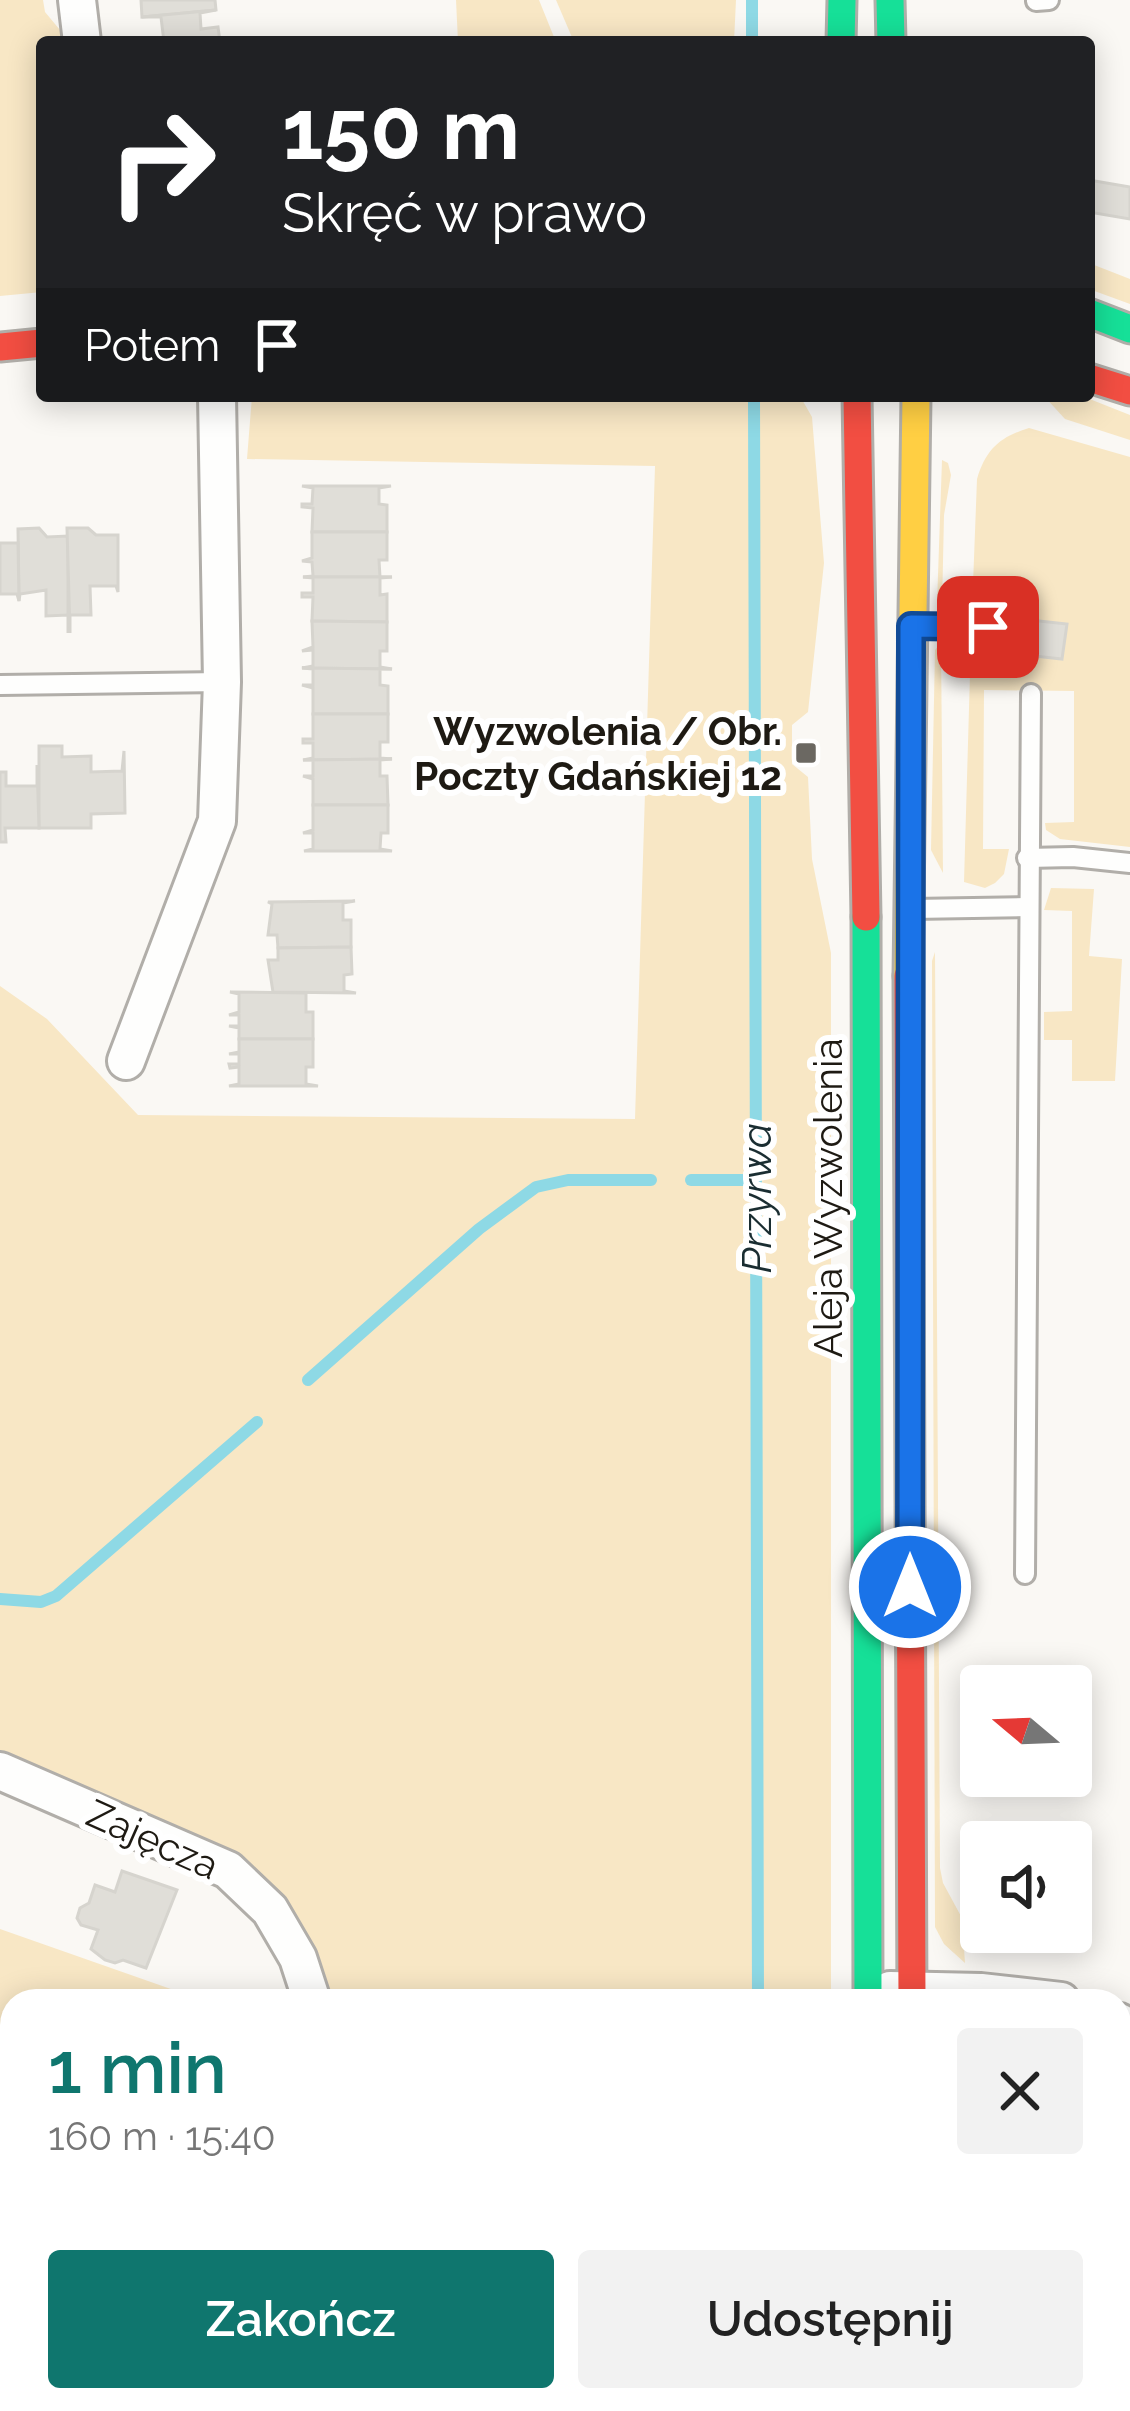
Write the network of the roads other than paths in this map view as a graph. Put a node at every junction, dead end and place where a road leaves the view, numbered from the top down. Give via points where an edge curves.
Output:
1 (77, 0) edge
2 (842, 0) edge
3 (890, 0) edge
4 (1049, 0) edge
5 (1036, 1) edge
6 (81, 36) edge
7 (841, 36) edge
8 (891, 36) edge
9 (1095, 315) edge
10 (1130, 329) edge
11 (36, 344) edge
12 (0, 347) edge
13 (1095, 380) edge
14 (1130, 391) edge
15 (217, 402) edge
16 (857, 402) edge
17 (916, 402) edge
18 (911, 626) junction
19 (1014, 630) dead end
20 (222, 682) junction
21 (0, 685) edge
22 (1030, 694) dead end
23 (1027, 858) junction
24 (1130, 863) edge
25 (1027, 908) junction
26 (909, 909) junction
27 (866, 910) junction
28 (126, 1061) dead end
29 (1025, 1574) dead end
30 (0, 1771) edge
31 (307, 1989) edge
32 (868, 1989) edge
33 (912, 1989) edge

1 - 6 street
2 - 7 main road
3 - 8 main road
4 - 5 lane
9 - 10 main road
11 - 12 main road
13 - 14 main road
15 - 20 street
16 - 27 main road, Aleja Wyzwolenia
17 - 18 main road
18 - 19 lane
18 - 26 main road
20 - 21 lane
20 - 28 street via 217,821
22 - 23 lane
23 - 24 lane
23 - 25 lane
25 - 26 lane
25 - 29 lane
26 - 27 lane
26 - 33 main road
27 - 32 main road, Aleja Wyzwolenia
30 - 31 street, Zajęcza via 228,1870 270,1910

